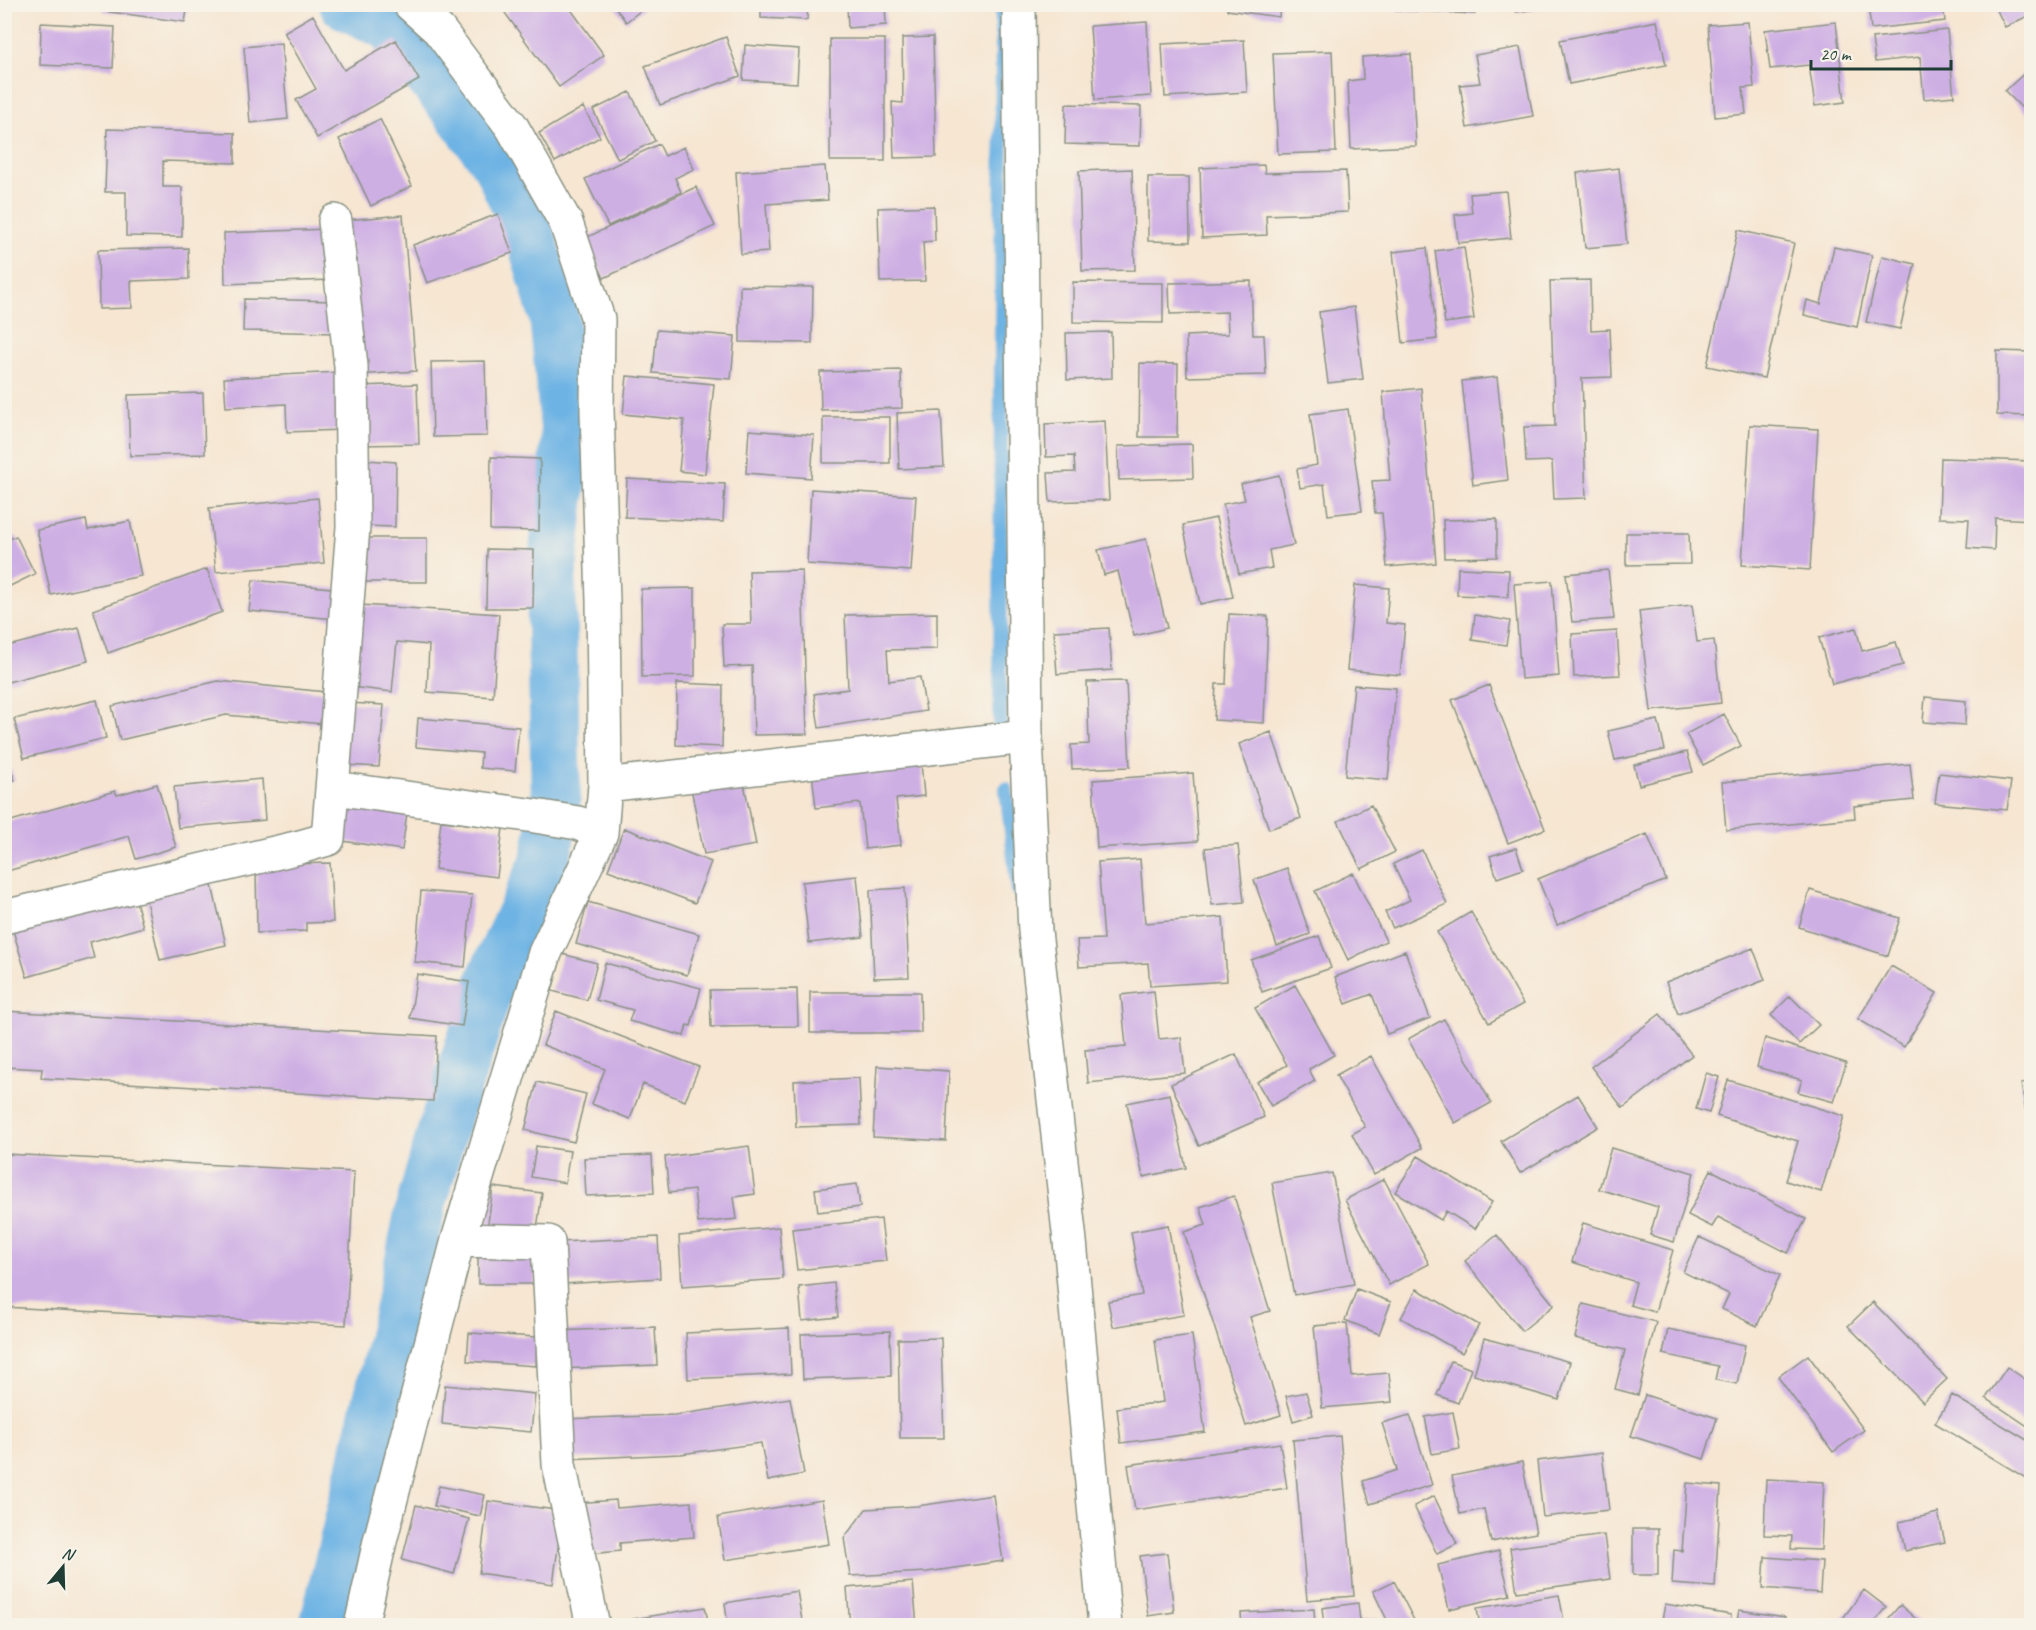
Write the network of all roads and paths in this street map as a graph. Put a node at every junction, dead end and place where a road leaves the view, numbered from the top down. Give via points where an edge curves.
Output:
1 (410, 4) edge
2 (1018, 4) edge
3 (334, 221) dead end
4 (1026, 737) junction
5 (605, 785) junction
6 (334, 788) junction
7 (589, 828) junction
8 (4, 917) edge
9 (458, 1240) junction
10 (361, 1626) edge
11 (593, 1626) edge
12 (1105, 1626) edge

1 - 5 street via 440,30 512,127 566,223 598,319
2 - 4 street
3 - 6 street via 351,366 353,526
4 - 5 street
4 - 12 street via 1035,931 1070,1241
5 - 7 street
6 - 7 street via 535,816
6 - 8 street via 328,839
7 - 9 street via 545,953
9 - 10 street
9 - 11 street via 548,1242 559,1464

